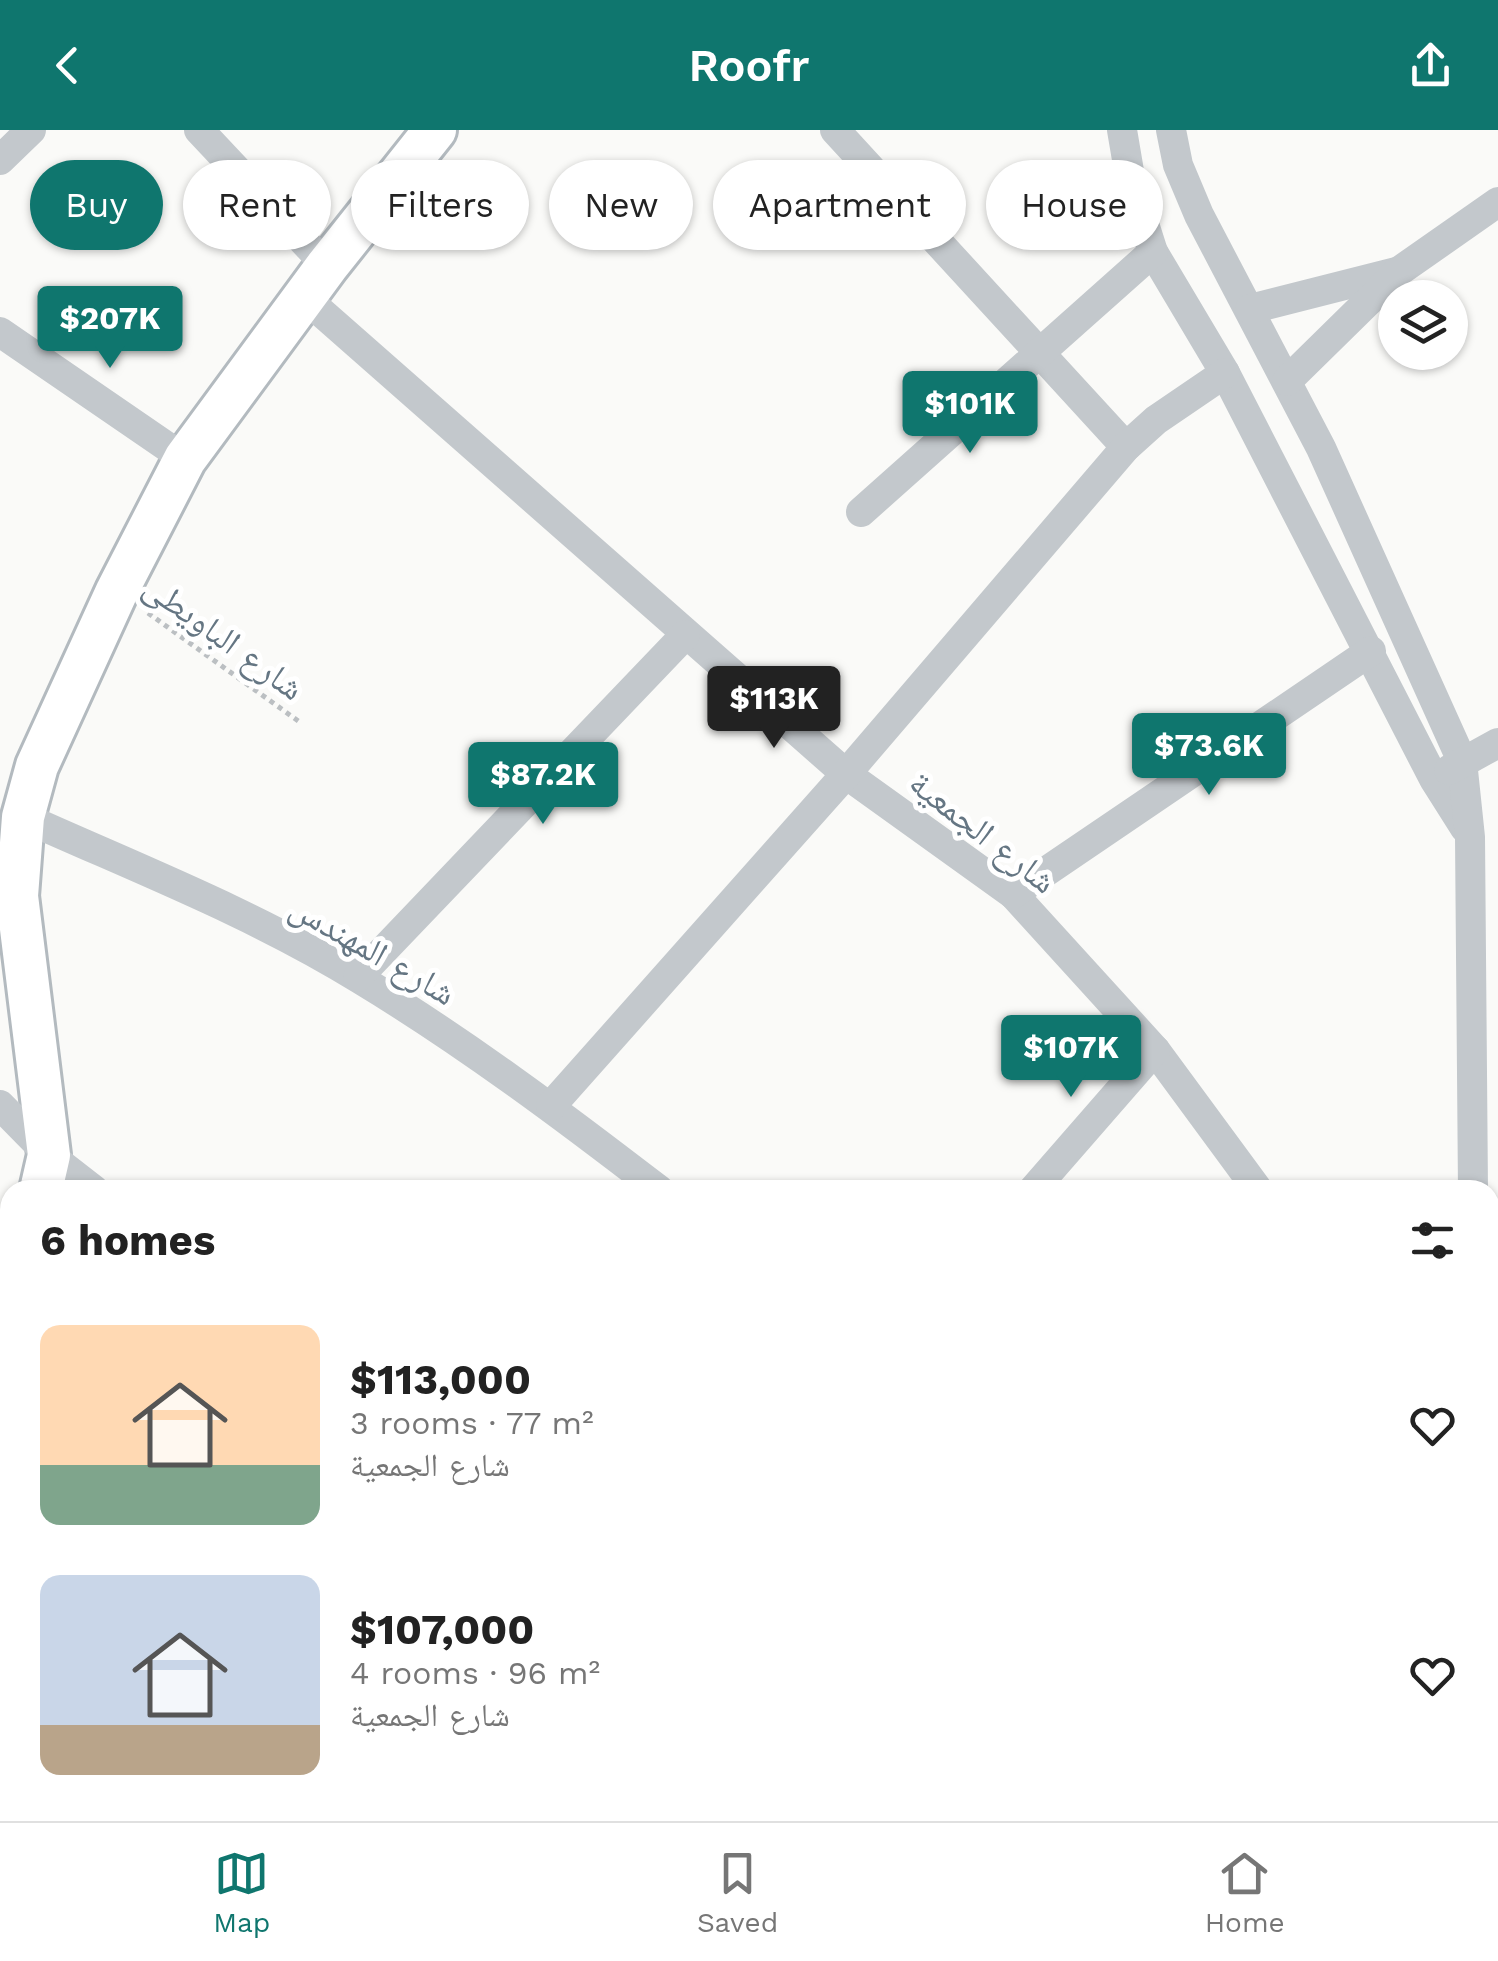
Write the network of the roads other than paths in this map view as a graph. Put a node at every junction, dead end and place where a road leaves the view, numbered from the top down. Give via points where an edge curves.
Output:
1 (31, 130) edge
2 (199, 130) edge
3 (434, 130) edge
4 (836, 130) edge
5 (1122, 130) edge
6 (1172, 130) edge
7 (0, 160) edge
8 (1498, 202) edge
9 (1153, 252) junction
10 (1398, 272) junction
11 (315, 281) junction
12 (1250, 309) junction
13 (0, 332) edge
14 (1040, 355) junction
15 (1225, 373) junction
16 (1286, 380) junction
17 (1126, 447) junction
18 (186, 459) junction
19 (861, 512) dead end
20 (685, 634) junction
21 (1371, 651) junction
22 (1498, 744) edge
23 (1462, 761) junction
24 (846, 774) junction
25 (1434, 780) junction
26 (23, 817) junction
27 (1470, 837) junction
28 (1014, 894) junction
29 (6, 901) edge
30 (358, 977) junction
31 (1155, 1050) junction
32 (0, 1105) edge
33 (551, 1106) junction
34 (45, 1172) edge
35 (646, 1180) edge
36 (1042, 1180) edge
37 (1251, 1180) edge
38 (1473, 1180) edge

1 - 7 street
2 - 11 street, شارع الجمعية
3 - 11 main road
4 - 14 street
5 - 9 street via 1130,183
6 - 12 street via 1178,165
8 - 10 street
9 - 14 street
9 - 15 street
10 - 12 street
10 - 16 street
11 - 18 main road
11 - 20 street, شارع الجمعية
12 - 16 street
13 - 18 street
14 - 17 street
14 - 19 street
15 - 17 street
15 - 21 street
16 - 23 street
17 - 24 street
18 - 26 main road via 37,766
20 - 24 street, شارع الجمعية
20 - 30 street
21 - 25 street
21 - 28 street
22 - 23 street
23 - 25 street
23 - 27 street
24 - 28 street, شارع الجمعية
24 - 33 street
25 - 27 street
26 - 29 main road
26 - 30 street, شارع المهندس
27 - 38 street
28 - 31 street, شارع الجمعية
29 - 34 main road
30 - 33 street, شارع المهندس
31 - 36 street
31 - 37 street, شارع الجمعية
32 - 34 street
33 - 35 street, شارع المهندس

